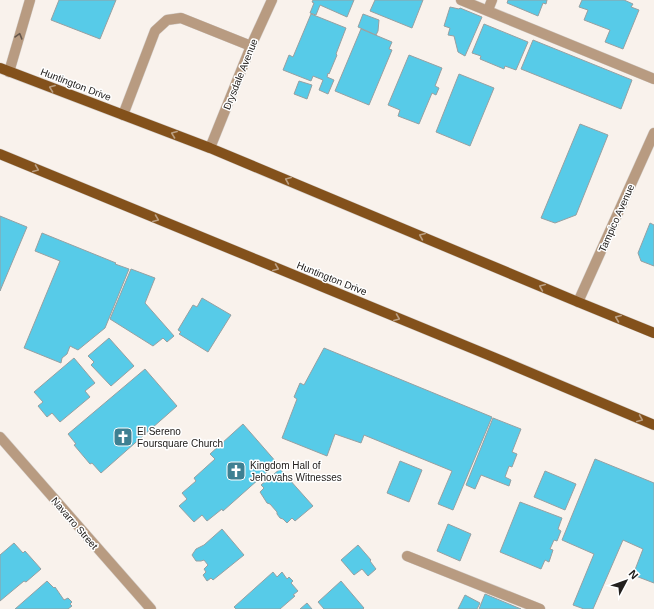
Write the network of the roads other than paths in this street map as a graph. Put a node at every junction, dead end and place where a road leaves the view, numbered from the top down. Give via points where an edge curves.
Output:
1 (30, 0) edge
2 (272, 0) edge
3 (461, 0) edge
4 (492, 0) edge
5 (488, 10) junction
6 (251, 46) junction
7 (4, 70) edge
8 (654, 79) edge
9 (123, 115) junction
10 (654, 133) edge
11 (210, 148) junction
12 (0, 154) edge
13 (578, 302) junction
14 (654, 333) edge
15 (654, 425) edge
16 (0, 438) edge
17 (407, 556) dead end
18 (151, 609) edge
19 (540, 609) edge

7 -> 1 street
2 - 6 street, Drysdale Avenue
3 - 5 street
4 - 5 street
5 - 8 street
6 - 9 street via 181,18 167,20 154,31
6 - 11 street, Drysdale Avenue
9 -> 7 main road, Huntington Drive
11 -> 9 main road, Huntington Drive
10 - 13 street, Tampico Avenue
13 -> 11 main road, Huntington Drive
12 -> 15 main road, Huntington Drive
14 -> 13 main road, Huntington Drive
16 - 18 street, Navarro Street
17 - 19 street

